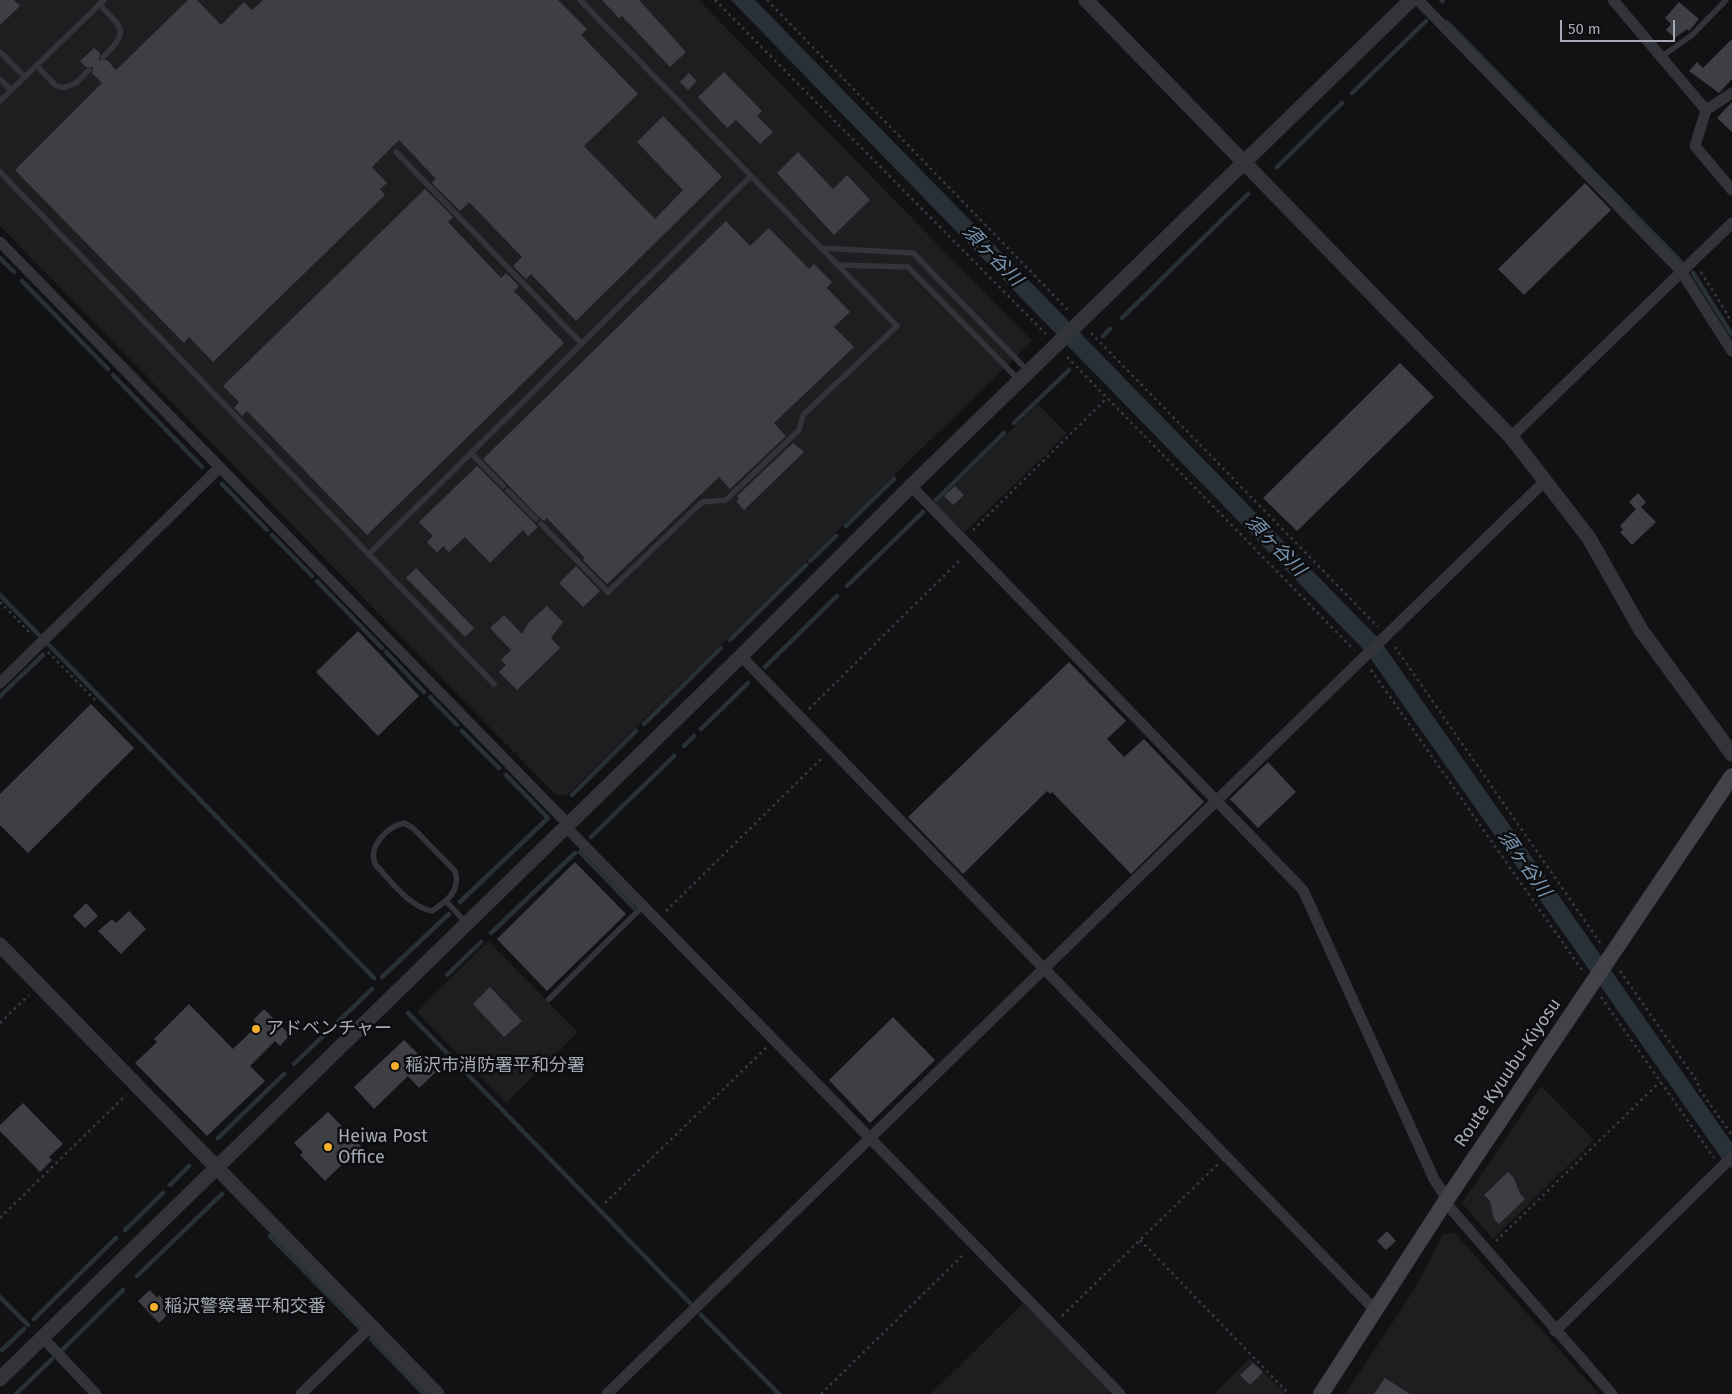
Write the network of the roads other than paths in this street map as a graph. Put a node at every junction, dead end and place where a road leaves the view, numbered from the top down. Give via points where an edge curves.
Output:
1 (580, 0) edge
2 (1086, 0) edge
3 (1411, 0) edge
4 (1418, 0) edge
5 (1613, 0) edge
6 (1726, 0) edge
7 (102, 2) edge
8 (0, 52) edge
9 (103, 57) dead end
10 (1661, 57) junction
11 (36, 65) junction
12 (89, 70) dead end
13 (25, 77) junction
14 (0, 79) edge
15 (11, 90) junction
16 (1732, 93) edge
17 (0, 101) edge
18 (1706, 110) junction
19 (396, 152) dead end
20 (1244, 162) junction
21 (0, 172) edge
22 (751, 176) junction
23 (1732, 190) edge
24 (1732, 223) edge
25 (0, 242) edge
26 (821, 248) junction
27 (838, 265) junction
28 (1681, 271) junction
29 (582, 344) junction
30 (1732, 351) edge
31 (1024, 376) junction
32 (1511, 437) junction
33 (471, 453) junction
34 (220, 467) junction
35 (1546, 480) junction
36 (503, 486) dead end
37 (911, 486) junction
38 (508, 491) dead end
39 (536, 519) dead end
40 (541, 524) dead end
41 (369, 554) junction
42 (741, 656) junction
43 (0, 683) edge
44 (494, 684) dead end
45 (1732, 754) edge
46 (1732, 776) edge
47 (1217, 800) junction
48 (566, 825) junction
49 (446, 901) junction
50 (643, 906) junction
51 (466, 923) junction
52 (0, 945) edge
53 (1044, 969) junction
54 (549, 999) dead end
55 (870, 1138) junction
56 (1732, 1157) edge
57 (216, 1168) junction
58 (1446, 1201) junction
59 (1375, 1310) junction
60 (371, 1326) junction
61 (1555, 1331) junction
62 (42, 1338) junction
63 (0, 1379) edge
64 (96, 1394) edge
65 (301, 1394) edge
66 (437, 1394) edge
67 (607, 1394) edge
68 (1119, 1394) edge
69 (1320, 1394) edge
70 (1612, 1394) edge

1 - 22 lane
2 - 20 street
3 - 20 street
4 - 28 street
5 - 10 street
6 - 10 lane via 1692,35
7 - 9 lane via 119,24 121,33 119,42
7 - 11 lane
8 - 13 lane
10 - 18 street
11 - 12 lane via 55,85 64,88 76,83
11 - 13 lane
13 - 15 lane
14 - 15 lane
15 - 17 lane
16 - 18 street
18 - 23 street via 1695,146
19 - 29 lane
20 - 31 street via 1074,318
20 - 32 street
21 - 41 lane
22 - 26 lane
22 - 29 lane
24 - 28 street
25 - 34 street
26 - 27 lane
26 - 31 lane via 913,253
27 - 31 lane via 908,268
27 - 40 lane via 897,326 803,415 799,430 726,500 702,502 608,592
28 - 30 street
28 - 32 street
29 - 33 lane
31 - 37 street
32 - 35 street
33 - 36 lane
33 - 41 lane
34 - 43 street
34 - 48 street
35 - 45 street via 1589,538 1640,630
35 - 47 street
37 - 42 street
37 - 47 street
38 - 39 lane
41 - 44 lane
42 - 48 street
42 - 53 street
46 - 58 main road, Route Kyuubu-Kiyosu
47 - 53 street
47 - 58 street via 1303,890
48 - 50 street
48 - 51 street
49 - 49 lane via 432,911 419,908 375,864 372,857 374,847 395,825 404,823 413,828 454,871 457,880
49 - 51 lane
50 - 54 lane
50 - 55 street
51 - 57 street
52 - 57 street
53 - 55 street
53 - 59 street
55 - 67 street
55 - 68 street
56 - 61 street
57 - 60 street
57 - 62 street
58 - 59 main road, Route Kyuubu-Kiyosu
58 - 61 street
59 - 69 main road, Route Kyuubu-Kiyosu
60 - 65 street
60 - 66 street
61 - 70 street
62 - 63 street
62 - 64 street

